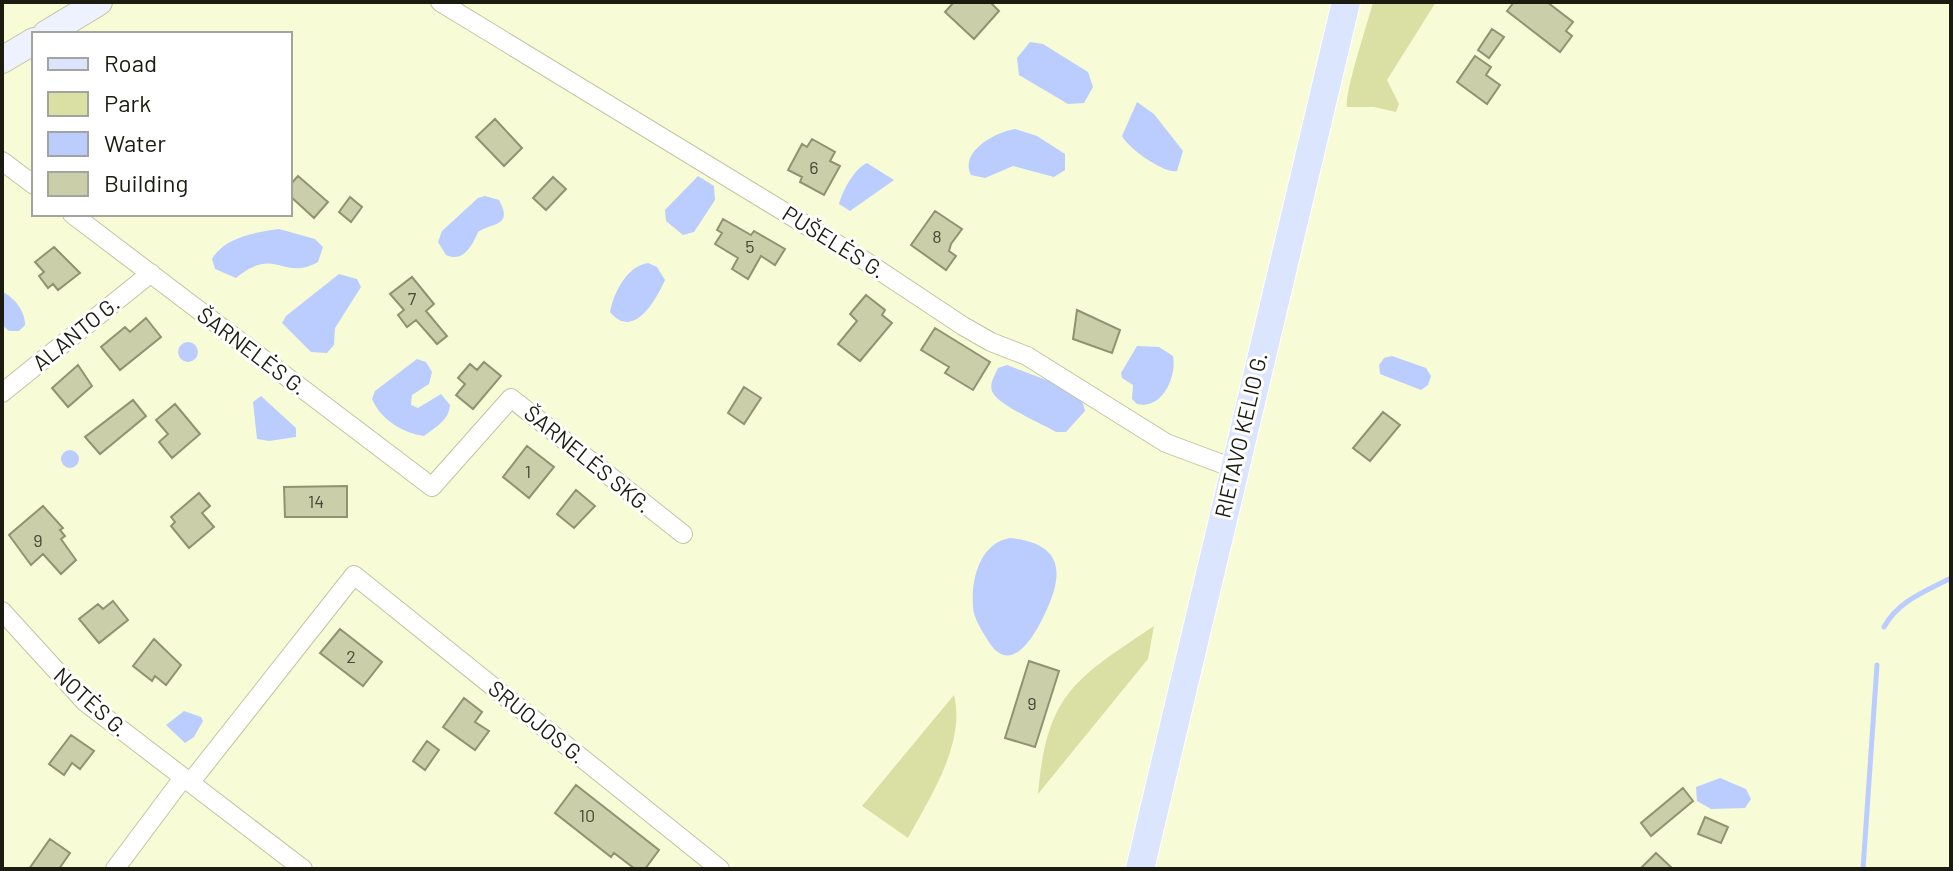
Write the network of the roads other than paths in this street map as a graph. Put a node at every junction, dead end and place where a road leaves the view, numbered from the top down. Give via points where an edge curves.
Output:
1 (99, 2) edge
2 (440, 2) edge
3 (1346, 2) edge
4 (49, 32) edge
5 (32, 42) edge
6 (2, 60) edge
7 (2, 161) edge
8 (32, 184) edge
9 (75, 216) edge
10 (151, 273) junction
11 (2, 393) edge
12 (1233, 468) junction
13 (432, 487) joint
14 (683, 534) dead end
15 (2, 611) edge
16 (187, 780) junction
17 (115, 869) edge
18 (303, 869) edge
19 (720, 869) edge
20 (1140, 869) edge

1 - 4 main road
2 - 12 street, PUŠELĖS G. via 973,332 1027,356 1166,443
3 - 12 main road, RIETAVO KELIO G.
5 - 6 main road
7 - 8 street
9 - 10 street, ŠARNELĖS G.
10 - 11 street, ALANTO G.
10 - 13 street, ŠARNELĖS G.
12 - 20 main road, RIETAVO KELIO G.
13 - 14 street, ŠARNELĖS SKG. via 511,398
15 - 16 street, NOTĖS G. via 85,702
16 - 17 street
16 - 18 street, NOTĖS G.
16 - 19 street, SRUOJOS G. via 354,575

